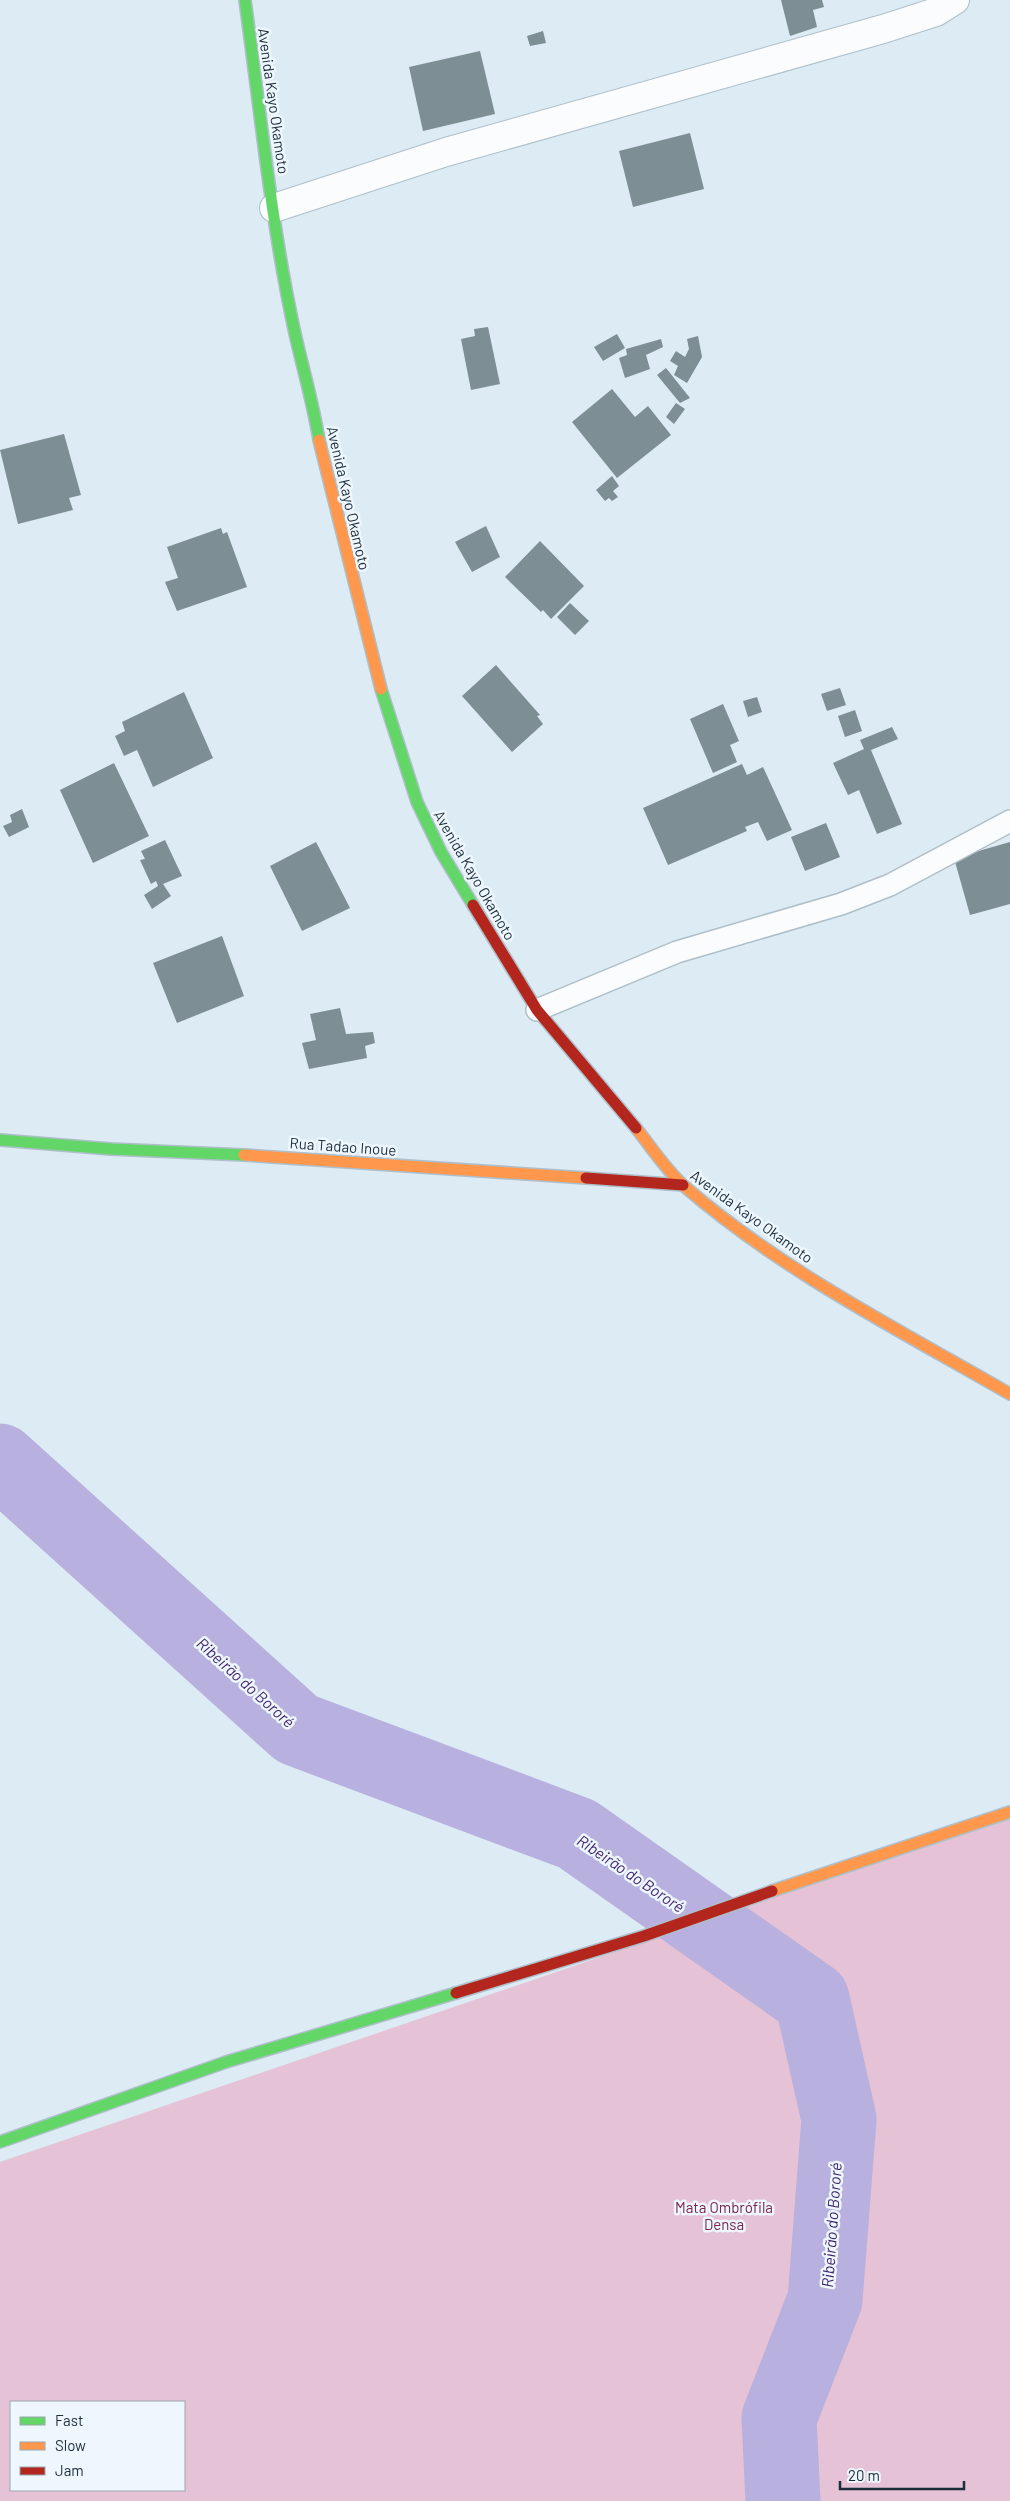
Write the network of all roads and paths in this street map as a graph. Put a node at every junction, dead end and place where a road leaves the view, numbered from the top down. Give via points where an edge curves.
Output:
1 (245, 0) edge
2 (955, 0) edge
3 (274, 208) junction
4 (1010, 821) edge
5 (538, 1010) junction
6 (0, 1140) edge
7 (683, 1186) junction
8 (1010, 1394) edge
9 (1010, 1812) edge
10 (0, 2142) edge

1 - 3 street, Avenida Kayo Okamoto
2 - 3 street via 936,12 883,29 446,152
3 - 5 street, Avenida Kayo Okamoto via 294,329 313,402 321,451 376,675 417,802 441,852
4 - 5 lane via 890,885 841,904 676,952
5 - 7 street, Avenida Kayo Okamoto
6 - 7 street, Rua Tadao Inoue via 111,1149 308,1158
7 - 8 street, Avenida Kayo Okamoto via 763,1246 834,1292
9 - 10 street via 644,1936 226,2062

